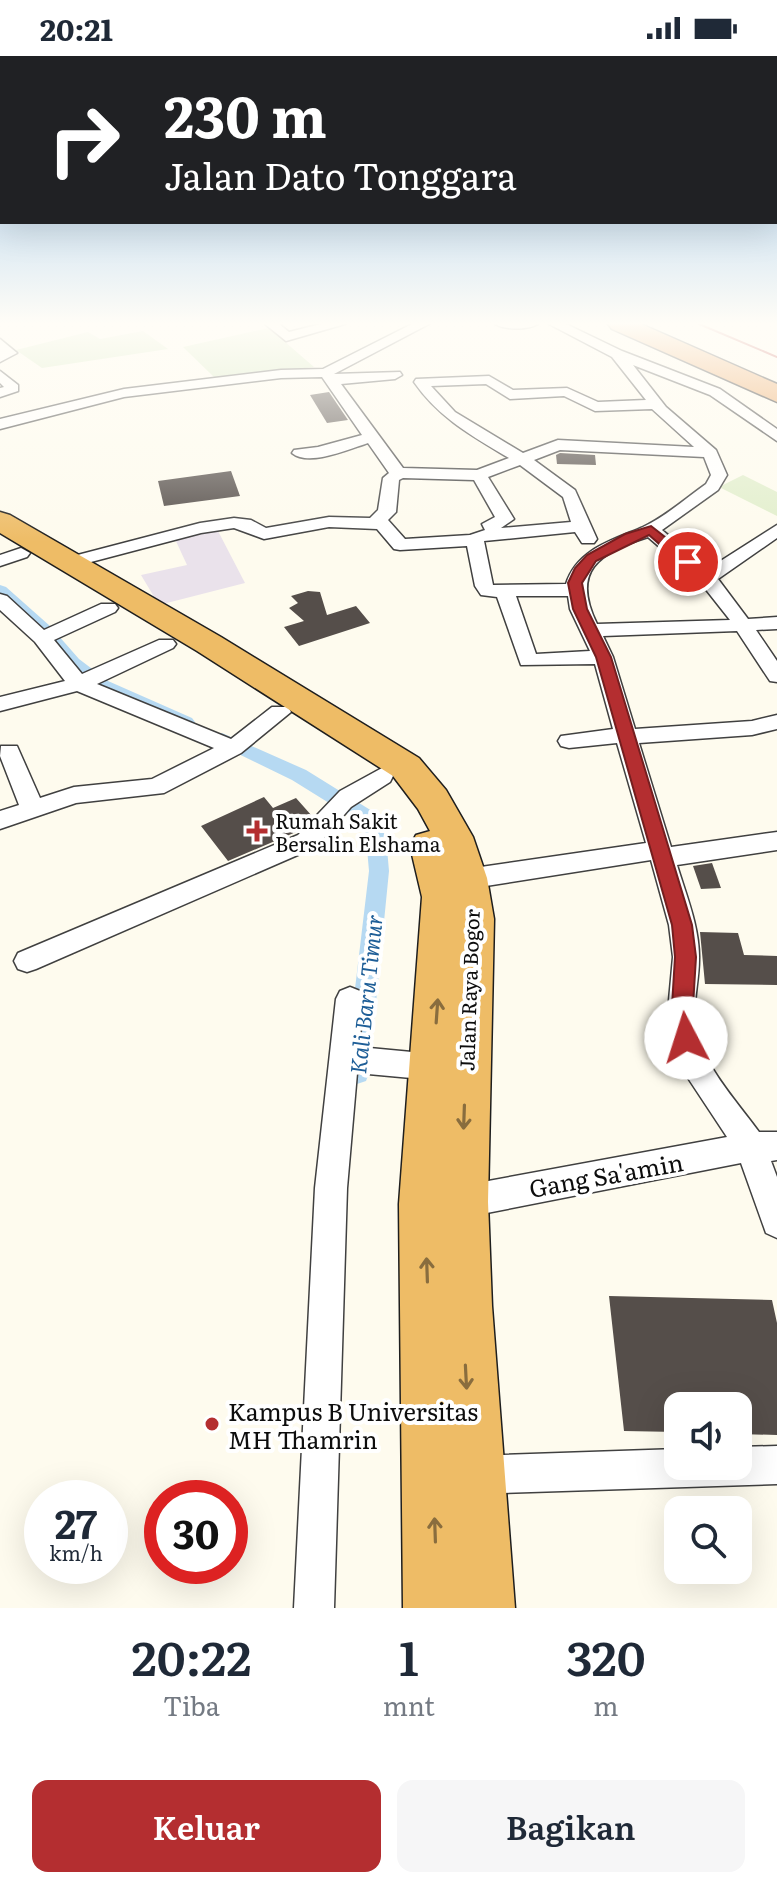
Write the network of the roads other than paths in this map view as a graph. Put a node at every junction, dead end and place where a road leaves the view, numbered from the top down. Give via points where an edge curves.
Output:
1 (110, 396) edge
2 (343, 396) edge
3 (432, 396) edge
4 (575, 396) edge
5 (651, 396) edge
6 (721, 396) edge
7 (657, 404) junction
8 (0, 424) edge
9 (777, 436) edge
10 (372, 437) junction
11 (300, 453) dead end
12 (710, 453) junction
13 (524, 458) junction
14 (400, 473) junction
15 (479, 475) junction
16 (381, 524) junction
17 (579, 526) junction
18 (651, 530) junction
19 (777, 530) edge
20 (495, 534) junction
21 (5, 538) edge
22 (475, 540) junction
23 (601, 552) junction
24 (72, 562) junction
25 (707, 578) junction
26 (575, 590) junction
27 (505, 592) junction
28 (0, 600) edge
29 (108, 608) junction
30 (777, 623) edge
31 (743, 626) junction
32 (590, 630) junction
33 (47, 636) junction
34 (166, 644) junction
35 (603, 657) junction
36 (770, 657) edge
37 (777, 676) edge
38 (88, 680) junction
39 (0, 704) edge
40 (777, 722) edge
41 (249, 736) junction
42 (625, 736) junction
43 (569, 741) dead end
44 (9, 751) dead end
45 (371, 782) junction
46 (32, 808) junction
47 (0, 820) edge
48 (777, 841) edge
49 (661, 854) junction
50 (467, 879) junction
51 (27, 961) dead end
52 (350, 999) dead end
53 (356, 1060) junction
54 (433, 1067) junction
55 (764, 1147) edge
56 (461, 1202) junction
57 (777, 1222) edge
58 (777, 1465) edge
59 (471, 1475) junction
60 (314, 1608) edge
61 (437, 1608) edge
62 (481, 1608) edge

1 - 8 street
2 - 10 street
3 - 13 street via 452,416
4 - 7 street via 595,407
5 - 7 street
6 - 9 street
7 - 12 street
10 - 11 street
10 - 14 street
12 - 13 street via 558,445
12 - 18 street via 719,475 716,482
13 - 15 street
13 - 17 street via 569,495
14 - 15 street
14 - 16 street via 391,478
15 - 20 street via 505,519 491,524
16 - 22 street via 400,545
16 - 24 street via 329,522 264,534 234,523
17 - 20 street
17 - 23 street
18 - 23 street
18 - 25 street
19 - 25 street
20 - 22 street
21 - 24 highway, Jalan Raya Bogor
21 - 29 highway, Jalan Raya Bogor
22 - 27 street via 485,588
23 - 26 street via 582,568
24 - 50 highway, Jalan Raya Bogor via 406,767 437,806
25 - 31 street
26 - 27 street
26 - 32 street
27 - 35 street via 528,661
28 - 33 street
29 - 33 street
29 - 34 highway, Jalan Raya Bogor
30 - 31 street
31 - 32 street
31 - 36 street
32 - 35 street
33 - 38 street
34 - 38 street
34 - 41 highway, Jalan Raya Bogor
35 - 42 street
36 - 37 street
38 - 39 street
38 - 41 street
40 - 42 street
41 - 45 highway, Jalan Raya Bogor
41 - 46 street via 156,787 74,795
42 - 43 street
42 - 49 street
44 - 46 street
45 - 51 street via 307,841
54 -> 45 highway, Jalan Raya Bogor via 443,897 424,831 401,794
46 - 47 street
48 - 49 street
49 - 50 street
49 - 55 street via 682,925 686,957 681,1022 686,1038 698,1069
50 -> 56 highway, Jalan Raya Bogor via 472,919
52 - 53 street
53 - 54 street
53 - 60 street via 331,1188
61 -> 54 highway, Jalan Raya Bogor via 426,1204
55 - 56 street, Gang Sa'amin
55 - 57 street
56 -> 59 highway, Jalan Raya Bogor
58 - 59 street
59 - 62 highway, Jalan Raya Bogor

